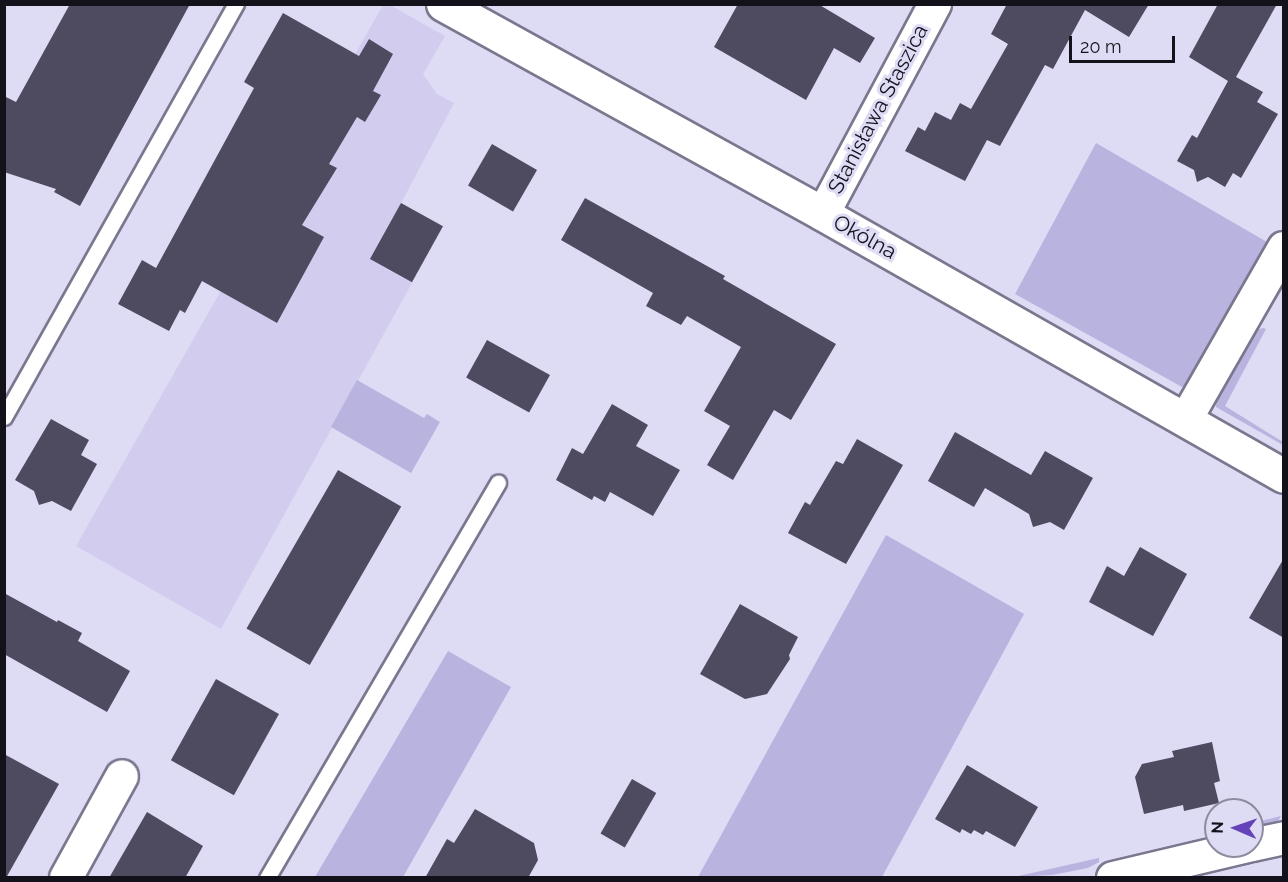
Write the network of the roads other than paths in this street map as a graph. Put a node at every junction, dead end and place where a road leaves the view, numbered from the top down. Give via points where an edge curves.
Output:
1 (236, 4) edge
2 (935, 4) edge
3 (455, 7) edge
4 (822, 214) junction
5 (1284, 248) edge
6 (4, 417) edge
7 (1186, 419) junction
8 (1284, 476) edge
9 (498, 482) dead end
10 (123, 776) dead end
11 (1284, 838) edge
12 (1264, 843) edge
13 (1204, 857) edge
14 (66, 878) edge
15 (267, 878) edge
16 (1113, 878) edge

1 - 6 lane
2 - 4 street, Stanisława Staszica
3 - 4 street, Okólna
4 - 7 street, Okólna
5 - 7 street
7 - 8 street, Okólna
9 - 15 lane
10 - 14 street
11 - 12 street
13 - 16 street

